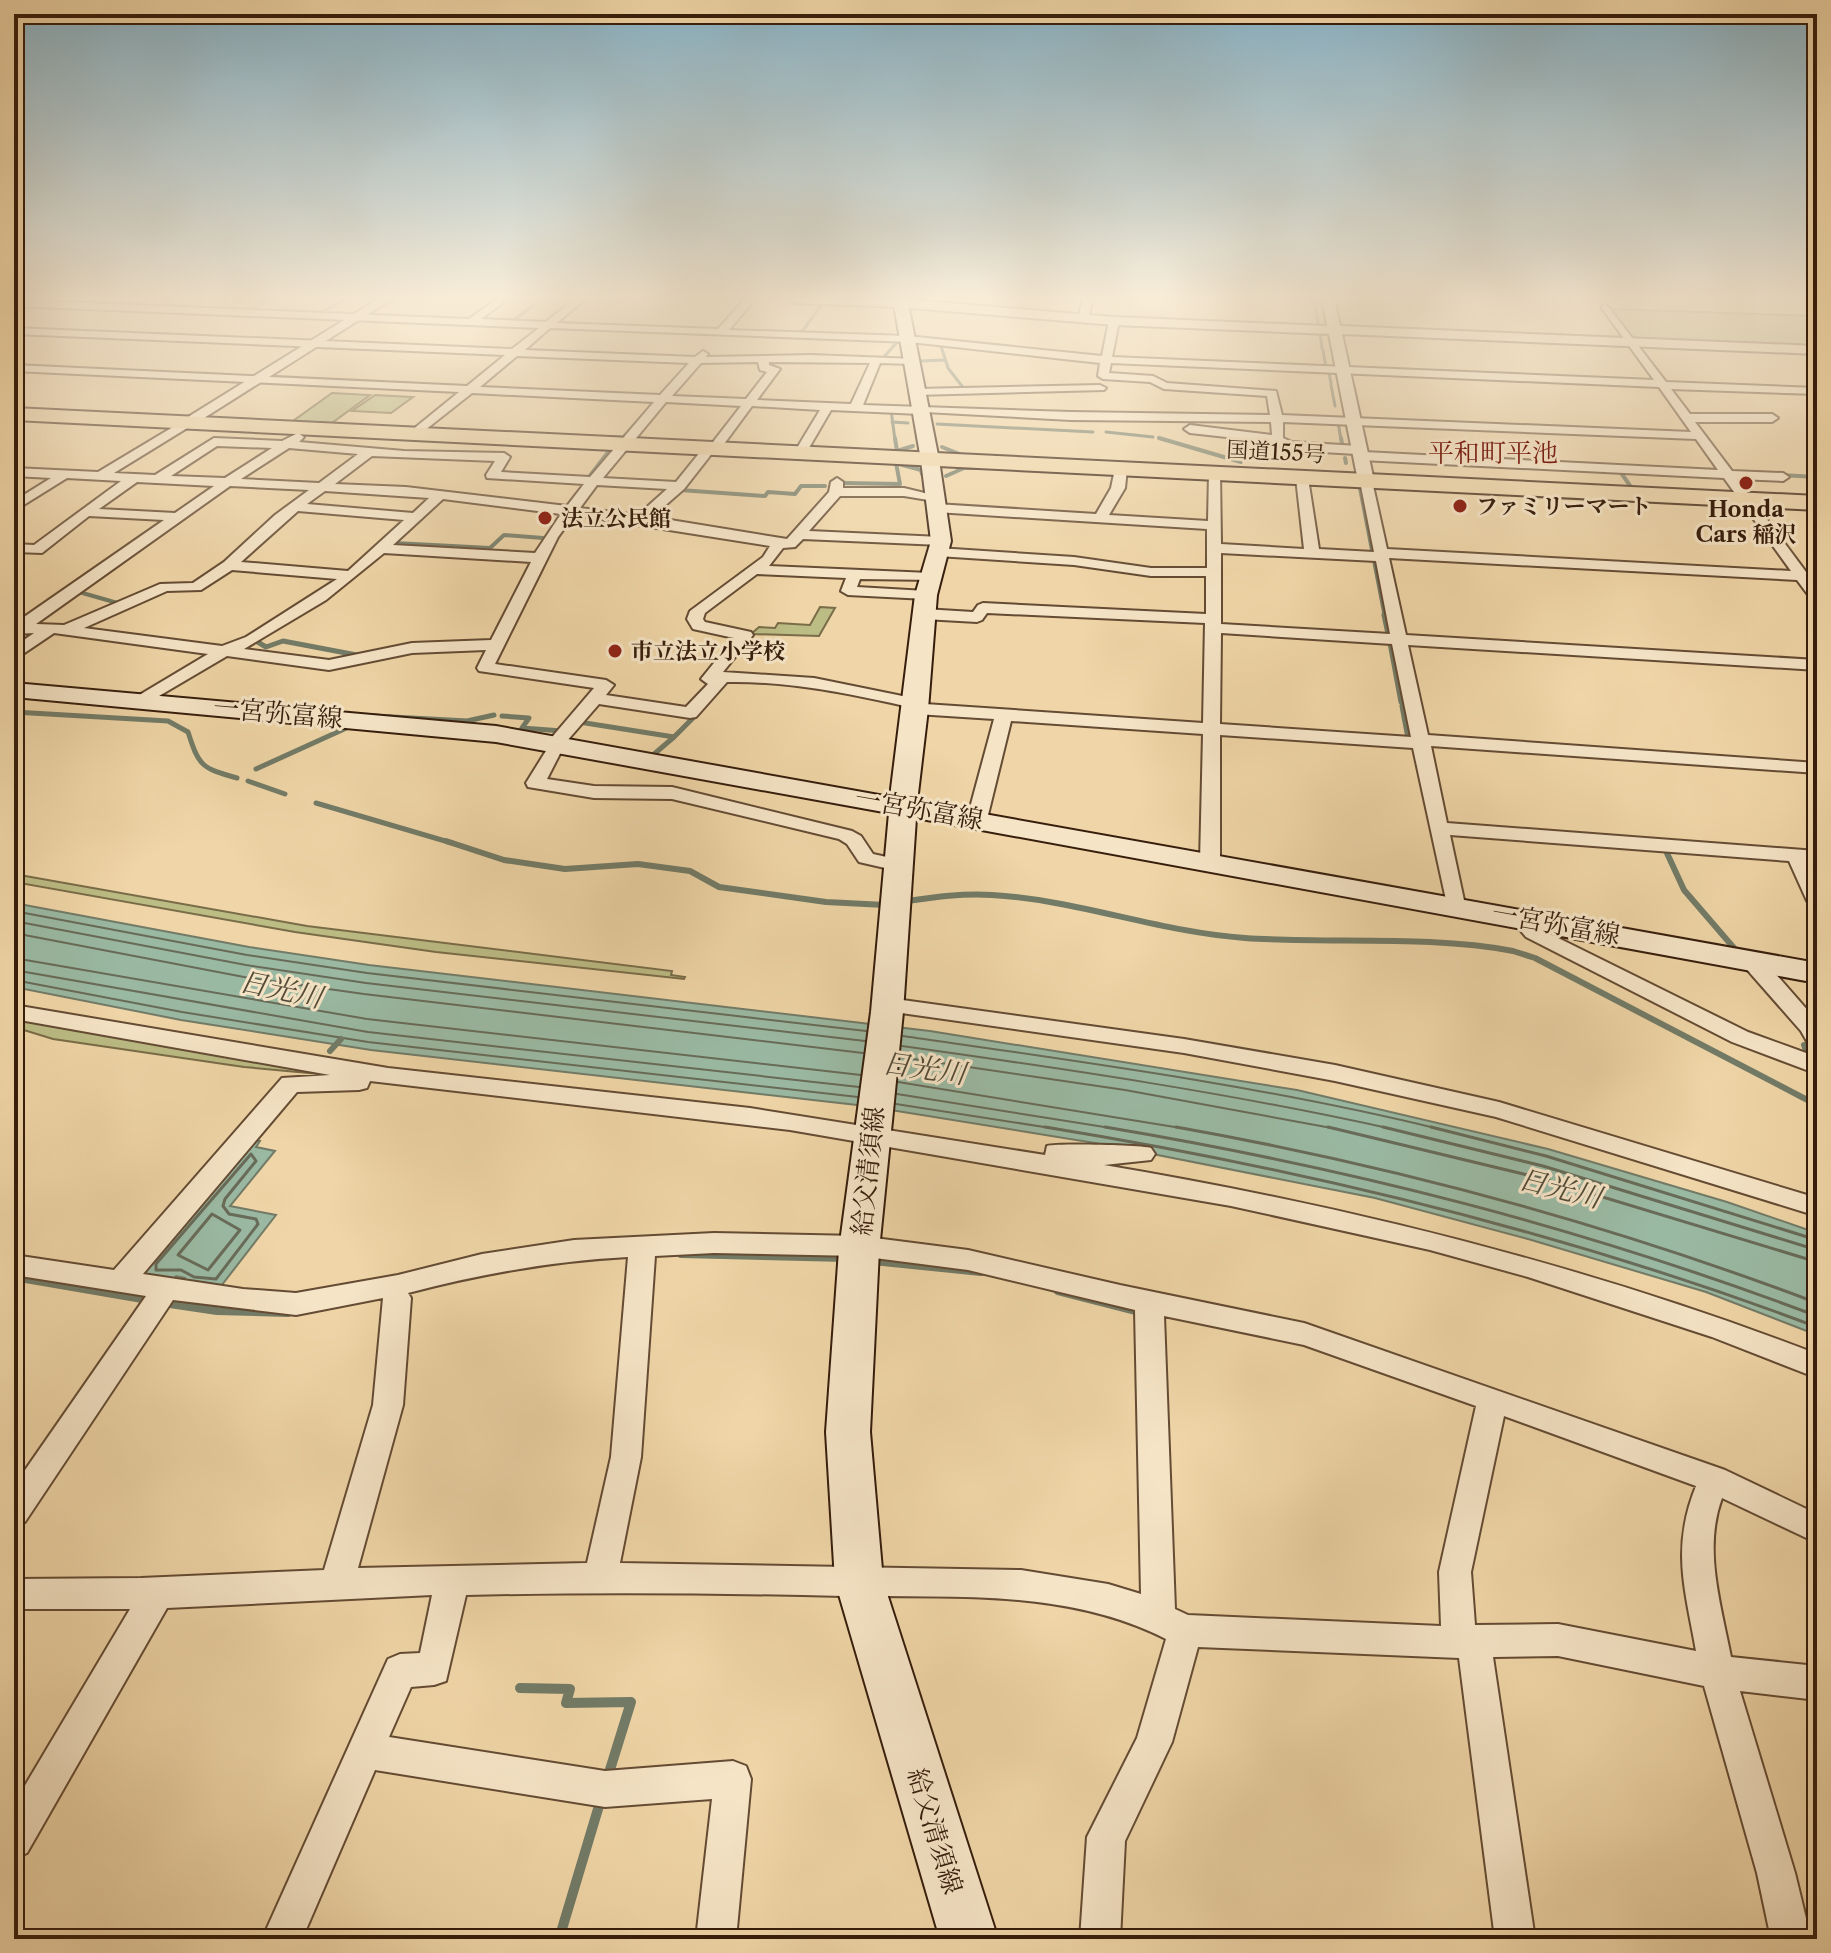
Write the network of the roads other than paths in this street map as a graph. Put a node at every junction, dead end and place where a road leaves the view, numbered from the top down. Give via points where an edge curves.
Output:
1 (239, 390) edge
2 (467, 390) edge
3 (494, 390) edge
4 (671, 390) edge
5 (759, 390) edge
6 (866, 390) edge
7 (917, 390) edge
8 (1034, 390) edge
9 (1102, 390) edge
10 (1161, 390) edge
11 (1228, 390) edge
12 (1347, 390) edge
13 (1667, 390) edge
14 (1795, 390) edge
15 (1817, 391) edge
16 (664, 398) junction
17 (749, 403) junction
18 (919, 404) junction
19 (828, 406) junction
20 (855, 408) junction
21 (14, 414) edge
22 (1104, 416) junction
23 (1162, 416) junction
24 (1274, 418) junction
25 (1687, 418) junction
26 (1772, 418) dead end
27 (1353, 419) junction
28 (188, 422) junction
29 (313, 428) junction
30 (406, 433) junction
31 (1700, 436) junction
32 (1276, 439) junction
33 (622, 444) junction
34 (286, 445) junction
35 (711, 449) junction
36 (369, 452) junction
37 (800, 453) junction
38 (1360, 453) junction
39 (930, 460) junction
40 (1121, 469) junction
41 (14, 472) edge
42 (1215, 473) junction
43 (65, 474) junction
44 (1728, 474) junction
45 (102, 475) junction
46 (506, 476) junction
47 (135, 477) junction
48 (1783, 477) dead end
49 (159, 478) junction
50 (1302, 478) junction
51 (594, 479) junction
52 (1366, 481) junction
53 (228, 482) junction
54 (325, 486) junction
55 (679, 486) junction
56 (440, 495) junction
57 (1746, 500) junction
58 (489, 501) junction
59 (935, 502) junction
60 (1817, 503) edge
61 (14, 507) edge
62 (294, 507) junction
63 (570, 511) junction
64 (86, 512) junction
65 (177, 517) junction
66 (417, 517) junction
67 (1101, 517) junction
68 (641, 519) junction
69 (1213, 525) junction
70 (799, 535) junction
71 (779, 543) junction
72 (940, 546) junction
73 (14, 548) edge
74 (1212, 548) junction
75 (381, 549) junction
76 (37, 550) junction
77 (1312, 553) junction
78 (1381, 555) junction
79 (540, 558) junction
80 (229, 565) junction
81 (14, 566) edge
82 (754, 570) junction
83 (1211, 572) junction
84 (351, 576) junction
85 (1810, 577) edge
86 (927, 595) junction
87 (1817, 597) edge
88 (1211, 623) junction
89 (20, 624) edge
90 (58, 629) junction
91 (1399, 639) junction
92 (497, 645) junction
93 (224, 651) junction
94 (14, 655) edge
95 (1817, 665) edge
96 (723, 677) junction
97 (14, 690) edge
98 (594, 698) junction
99 (142, 701) junction
100 (916, 707) junction
101 (1004, 715) junction
102 (1210, 729) junction
103 (1420, 742) junction
104 (557, 744) junction
105 (1817, 768) edge
106 (763, 780) junction
107 (903, 805) junction
108 (734, 808) junction
109 (977, 819) junction
110 (1438, 828) junction
111 (1806, 856) edge
112 (1210, 862) junction
113 (898, 865) junction
114 (1817, 901) edge
115 (1455, 905) junction
116 (1519, 917) junction
117 (1751, 960) junction
118 (1817, 973) edge
119 (887, 1008) junction
120 (14, 1012) edge
121 (1817, 1040) edge
122 (1817, 1066) edge
123 (391, 1077) junction
124 (872, 1129) junction
125 (1142, 1154) dead end
126 (1000, 1156) junction
127 (1817, 1207) edge
128 (642, 1251) junction
129 (859, 1254) junction
130 (14, 1265) edge
131 (120, 1282) junction
132 (160, 1296) junction
133 (397, 1298) dead end
134 (1148, 1309) junction
135 (1817, 1366) edge
136 (1490, 1409) dead end
137 (1711, 1487) junction
138 (14, 1512) edge
139 (1817, 1529) edge
140 (600, 1578) junction
141 (452, 1581) junction
142 (859, 1581) junction
143 (336, 1585) junction
144 (158, 1593) junction
145 (14, 1594) edge
146 (1171, 1624) junction
147 (1466, 1642) junction
148 (1717, 1672) junction
149 (1817, 1683) edge
150 (365, 1751) junction
151 (14, 1840) edge
152 (282, 1939) edge
153 (716, 1939) edge
154 (969, 1939) edge
155 (1100, 1939) edge
156 (1515, 1939) edge
157 (1791, 1939) edge

1 - 28 street
2 - 30 street
3 - 16 street
4 - 16 street
5 - 17 street
6 - 20 street
7 - 18 main road, 給父清須線
8 - 18 street
9 - 22 street
10 - 23 street
11 - 24 street via 1272,393
12 - 27 street
13 - 25 street
14 - 15 street
16 - 17 street
16 - 33 street
17 - 19 street
17 - 35 street
18 - 20 street
18 - 22 street
18 - 39 main road, 給父清須線
19 - 20 street
19 - 37 street
21 - 28 highway, 国道155号
22 - 23 street
23 - 24 street
23 - 32 street via 1157,426
24 - 27 street
24 - 32 street
25 - 26 street
25 - 31 street
27 - 31 street
27 - 38 street
28 - 29 highway, 国道155号
28 - 45 street
29 - 30 highway, 国道155号
29 - 34 street
30 - 33 highway, 国道155号
30 - 36 street
31 - 44 street
32 - 38 street via 1289,446
33 - 35 highway, 国道155号
33 - 51 street
34 - 36 street
34 - 49 street via 214,442
34 - 53 street
35 - 37 highway, 国道155号
35 - 55 street
36 - 46 street via 504,457 492,475
36 - 54 street
37 - 39 highway, 国道155号
38 - 44 street
38 - 52 street
39 - 40 highway, 国道155号
39 - 59 main road, 給父清須線
40 - 42 highway, 国道155号
40 - 67 street via 1118,488
41 - 43 street
42 - 50 highway, 国道155号
42 - 69 street
43 - 45 street
43 - 61 street
44 - 48 street
44 - 57 street
45 - 47 street
46 - 51 street
46 - 58 street
47 - 49 street
47 - 64 street
49 - 53 street
50 - 52 highway, 国道155号
50 - 77 street
51 - 55 street
51 - 63 street
52 - 57 highway, 国道155号
52 - 78 street
53 - 54 street
53 - 65 street
54 - 56 street
54 - 62 street
55 - 68 street
56 - 58 street
56 - 66 street
57 - 60 highway, 国道155号
57 - 85 street
58 - 63 street
59 - 67 street
59 - 70 street via 904,492 836,487
59 - 72 main road, 給父清須線
62 - 66 street
62 - 80 street
63 - 68 street
63 - 79 street
64 - 65 street
64 - 76 street
65 - 89 street
66 - 75 street
67 - 69 street
68 - 71 street
69 - 74 street
70 - 71 street via 790,544
70 - 72 street
71 - 82 street
72 - 83 street via 1151,572
72 - 86 main road, 給父清須線
73 - 76 street
74 - 77 street
74 - 83 street
75 - 79 street
75 - 84 street
76 - 81 street
77 - 78 street
78 - 85 street
78 - 91 street
79 - 92 street
80 - 84 street
80 - 90 street via 196,587 165,587
82 - 86 street via 855,573 848,591
82 - 96 street via 698,611 695,619 699,626 745,635 709,679
83 - 88 street
84 - 93 street via 252,640
85 - 87 street
86 - 88 street via 977,617 983,608
86 - 100 main road, 給父清須線
88 - 91 street
88 - 102 street
89 - 90 street
90 - 93 street
90 - 94 street
91 - 95 street
91 - 103 street
92 - 93 street via 412,648 329,665
92 - 98 street via 485,668 606,685
93 - 99 street
96 - 98 street via 690,713
96 - 100 street via 851,689
97 - 99 main road, 一宮弥富線
98 - 104 street
99 - 104 main road, 一宮弥富線
100 - 101 street
100 - 107 main road, 給父清須線
101 - 102 street
101 - 109 street
102 - 103 street
102 - 112 street
103 - 105 street
103 - 110 street
104 - 106 main road, 一宮弥富線
104 - 108 street via 535,783 594,792 672,793
106 - 107 main road, 一宮弥富線
106 - 108 street
107 - 109 main road, 一宮弥富線
107 - 113 main road, 給父清須線
108 - 113 street via 845,835 866,858
109 - 112 main road, 一宮弥富線
110 - 111 street
110 - 115 street
111 - 114 street
112 - 115 main road, 一宮弥富線
113 - 119 main road, 給父清須線
115 - 116 main road, 一宮弥富線
116 - 117 main road, 一宮弥富線
116 - 122 street via 1533,933 1712,1023
117 - 118 main road, 一宮弥富線
117 - 121 street
119 - 124 main road, 給父清須線
119 - 127 street via 1168,1043 1335,1073 1499,1110
120 - 123 street
123 - 124 street
123 - 131 street via 290,1084
124 - 126 street
124 - 129 main road, 給父清須線
125 - 126 street via 1022,1150
126 - 135 street via 1354,1221 1638,1300 1742,1334
128 - 129 street via 714,1243
128 - 132 street via 525,1256 296,1304
128 - 140 street via 626,1457
129 - 134 street via 968,1260
129 - 142 main road, 給父清須線 via 848,1432
130 - 131 street
131 - 132 street
132 - 138 street
133 - 143 street via 388,1405
134 - 137 street via 1317,1338
134 - 146 street
136 - 147 street via 1455,1572
137 - 139 street
137 - 148 street via 1700,1515 1697,1564
140 - 141 street
140 - 142 street
141 - 143 street
141 - 150 street via 434,1669 400,1671
142 - 146 street via 978,1582 1054,1590 1110,1600
142 - 154 main road, 給父清須線
143 - 144 street
144 - 145 street
144 - 151 street
146 - 147 street
146 - 155 street via 1154,1742 1106,1837
147 - 148 street via 1558,1640
147 - 156 street
148 - 149 street
148 - 157 street
150 - 152 street
150 - 153 street via 605,1789 733,1779

